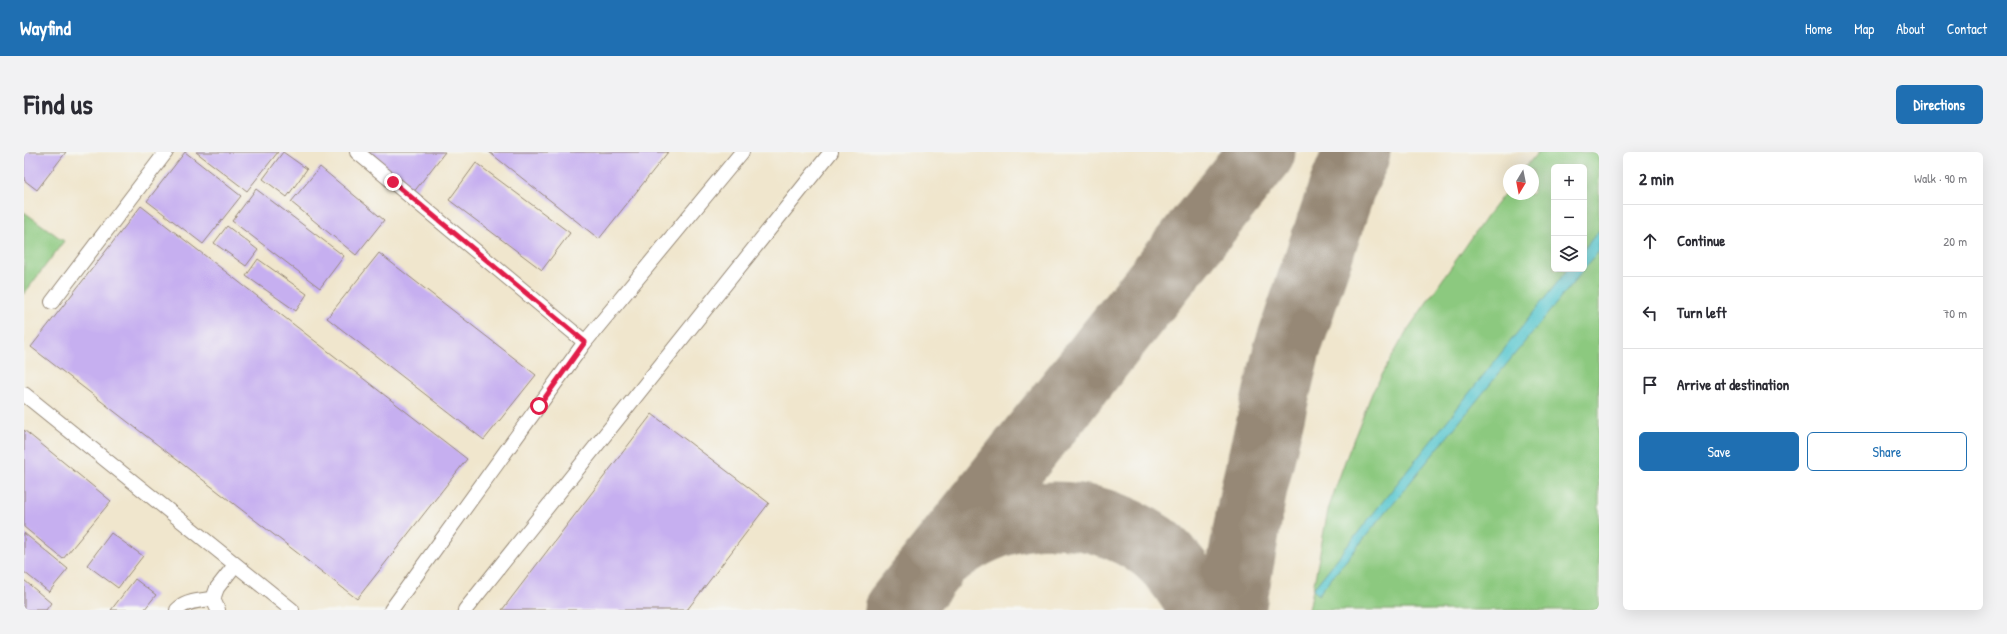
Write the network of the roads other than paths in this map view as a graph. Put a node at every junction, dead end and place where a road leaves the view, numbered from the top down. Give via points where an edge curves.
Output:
1 (166, 152) edge
2 (357, 152) edge
3 (742, 152) edge
4 (831, 152) edge
5 (52, 302) dead end
6 (585, 342) junction
7 (24, 394) edge
8 (235, 565) junction
9 (216, 605) edge
10 (177, 610) edge
11 (292, 610) edge
12 (391, 610) edge
13 (465, 610) edge

1 - 5 lane
2 - 6 lane
3 - 6 lane
4 - 13 lane
6 - 12 lane
7 - 8 lane
8 - 9 lane via 217,588
8 - 11 lane
9 - 10 lane via 196,601

